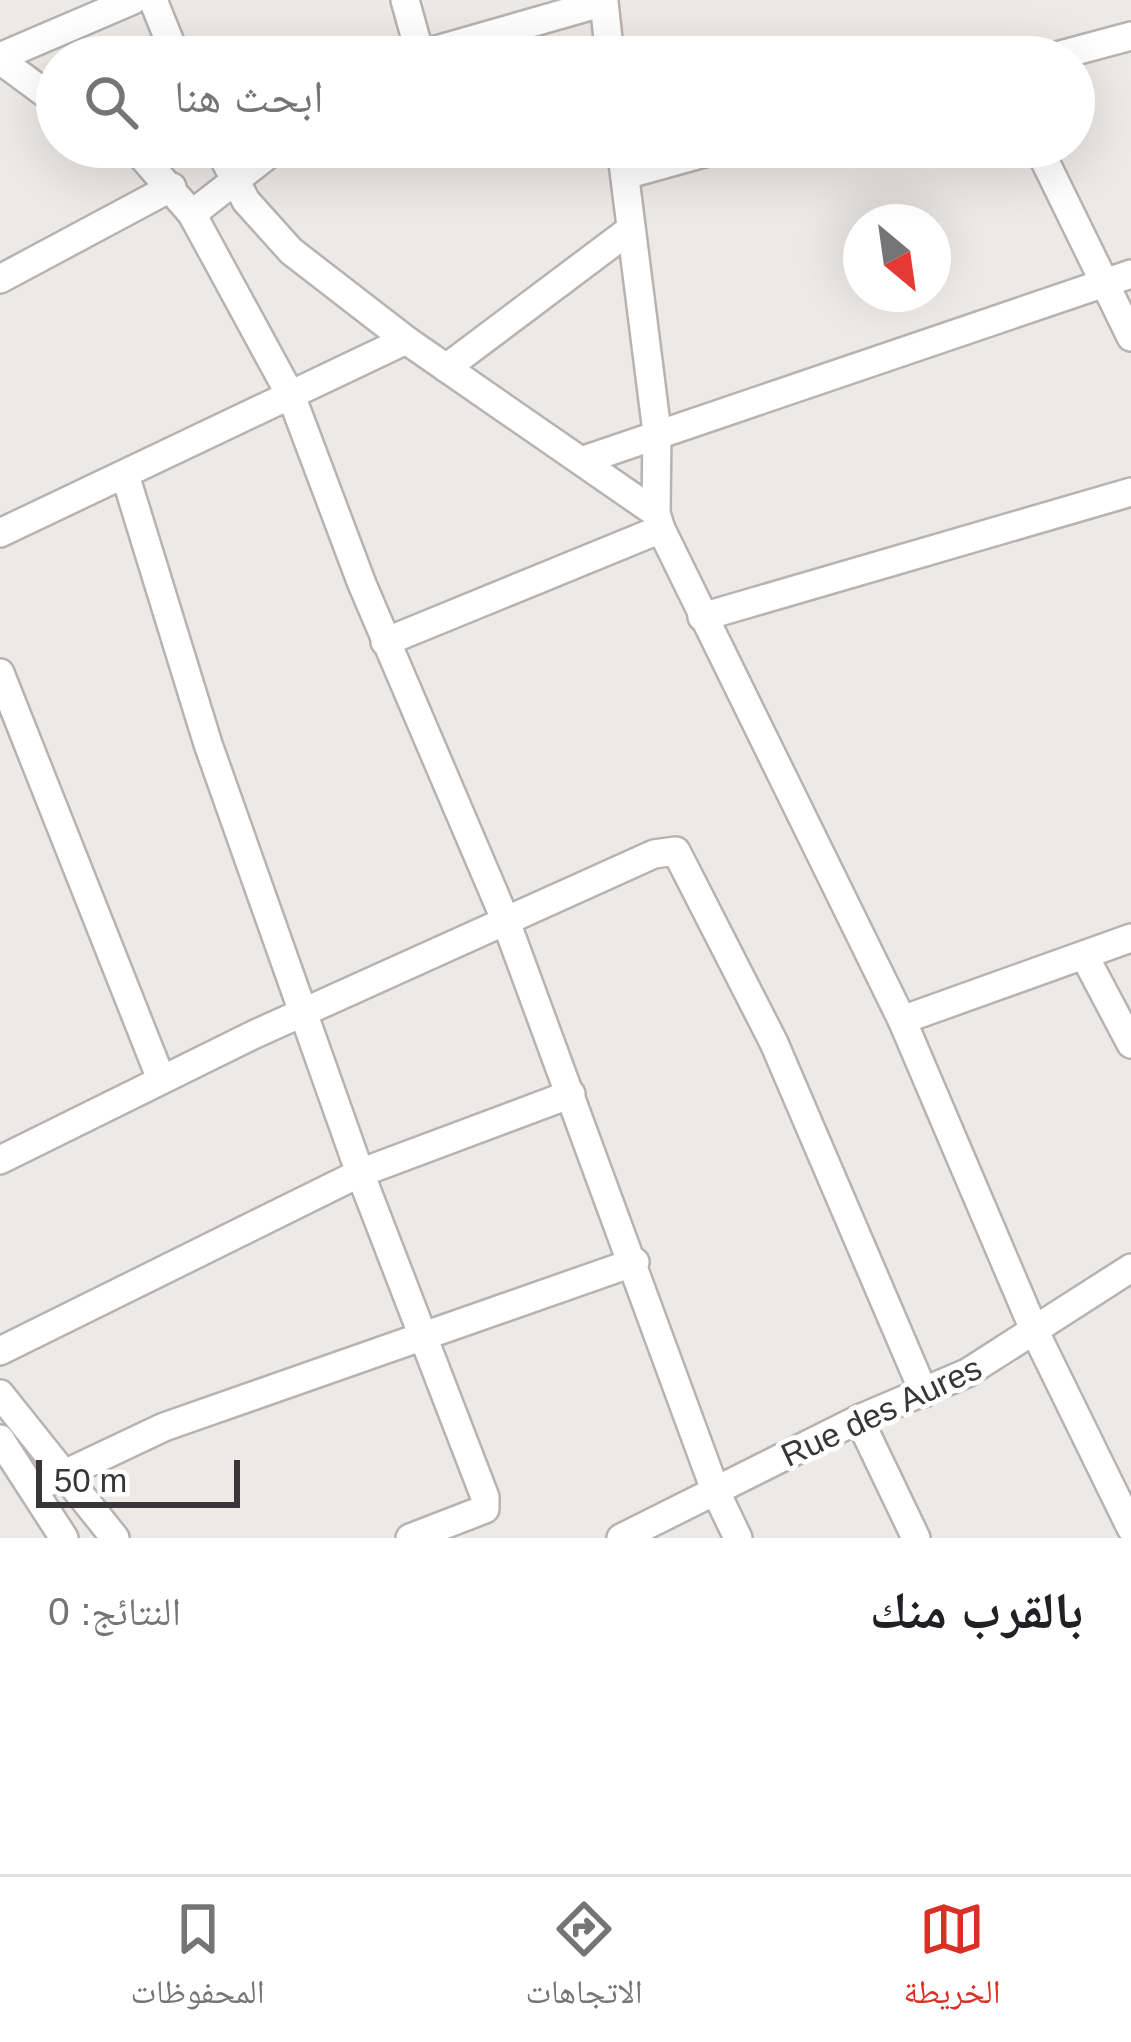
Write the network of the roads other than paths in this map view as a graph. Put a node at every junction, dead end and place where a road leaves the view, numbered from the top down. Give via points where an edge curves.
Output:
1 (133, 0) edge
2 (153, 0) edge
3 (405, 0) edge
4 (606, 1) edge
5 (52, 36) edge
6 (168, 36) edge
7 (412, 36) edge
8 (485, 36) edge
9 (608, 36) edge
10 (1131, 36) edge
11 (36, 43) edge
12 (1095, 46) edge
13 (0, 59) edge
14 (36, 86) edge
15 (156, 168) edge
16 (228, 168) edge
17 (254, 168) edge
18 (624, 168) edge
19 (1050, 168) edge
20 (235, 184) junction
21 (172, 187) junction
22 (192, 214) junction
23 (631, 229) junction
24 (0, 279) edge
25 (1118, 279) edge
26 (1131, 337) edge
27 (406, 340) junction
28 (446, 368) junction
29 (292, 398) junction
30 (657, 432) junction
31 (584, 460) junction
32 (126, 478) junction
33 (1131, 492) edge
34 (659, 521) junction
35 (0, 533) edge
36 (702, 617) junction
37 (386, 642) junction
38 (0, 673) edge
39 (506, 919) junction
40 (1131, 938) edge
41 (1084, 955) junction
42 (306, 1011) junction
43 (902, 1020) junction
44 (1131, 1044) edge
45 (161, 1079) junction
46 (571, 1094) junction
47 (0, 1160) edge
48 (360, 1173) junction
49 (635, 1262) junction
50 (1131, 1268) edge
51 (1035, 1331) junction
52 (420, 1335) junction
53 (0, 1351) edge
54 (924, 1393) junction
55 (0, 1394) edge
56 (860, 1419) junction
57 (0, 1439) edge
58 (65, 1472) junction
59 (34, 1488) junction
60 (715, 1490) junction
61 (1131, 1528) edge
62 (64, 1538) edge
63 (115, 1538) edge
64 (410, 1538) edge
65 (620, 1538) edge
66 (738, 1538) edge
67 (916, 1538) edge

1 - 5 street
2 - 6 street
3 - 7 street
4 - 8 street
4 - 9 street
10 - 12 street
11 - 13 street
13 - 14 street
15 - 21 street
16 - 20 street
17 - 20 street
18 - 23 street
19 - 25 street
20 - 22 street
20 - 27 street via 281,242
21 - 22 street
21 - 24 street
22 - 29 street
23 - 28 street
23 - 30 street
25 - 26 street
25 - 30 street
27 - 28 street
27 - 29 street
28 - 31 street
29 - 32 street
29 - 37 street
30 - 31 street
30 - 34 street
31 - 34 street
32 - 35 street
32 - 42 street via 208,743
33 - 36 street
34 - 36 street
34 - 37 street
36 - 43 street
37 - 39 street
38 - 45 street
39 - 42 street
39 - 46 street
39 - 54 street via 676,851 774,1043
40 - 41 street
41 - 43 street
41 - 44 street
42 - 45 street
42 - 48 street
43 - 51 street
45 - 47 street
46 - 48 street
46 - 49 street
48 - 52 street
48 - 53 street
49 - 52 street
49 - 60 street
50 - 51 street, Rue des Aures
51 - 54 street, Rue des Aures
51 - 61 street
52 - 58 street via 164,1427
52 - 64 street via 485,1509
54 - 56 street, Rue des Aures
55 - 58 street
56 - 60 street, Rue des Aures
56 - 67 street
57 - 59 street
58 - 59 street
58 - 63 street
59 - 62 street
60 - 65 street, Rue des Aures
60 - 66 street

